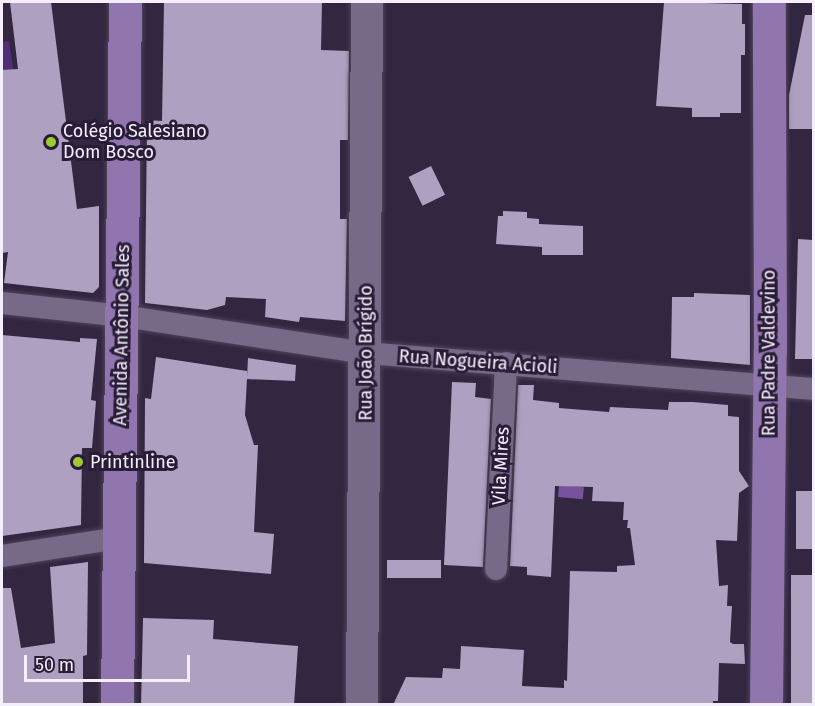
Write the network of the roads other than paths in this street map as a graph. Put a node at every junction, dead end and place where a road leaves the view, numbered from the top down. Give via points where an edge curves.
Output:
1 (125, 2) edge
2 (367, 2) edge
3 (769, 2) edge
4 (2, 303) edge
5 (123, 316) junction
6 (366, 354) junction
7 (506, 363) junction
8 (769, 386) junction
9 (813, 389) edge
10 (118, 538) junction
11 (2, 556) edge
12 (496, 569) dead end
13 (117, 705) edge
14 (362, 705) edge
15 (766, 705) edge

1 - 5 main road, Avenida Antônio Sales
2 - 6 street, Rua João Brígido
3 - 8 main road, Rua Padre Valdevino
4 - 5 street, Rua Nogueira Acioli
5 - 6 street, Rua Nogueira Acioli
5 - 10 main road, Avenida Antônio Sales
6 - 7 street, Rua Nogueira Acioli
6 - 14 street, Rua João Brígido
7 - 8 street, Rua Nogueira Acioli
7 - 12 street, Vila Mires
8 - 9 street, Rua Nogueira Acioli
8 - 15 main road, Rua Padre Valdevino
10 - 11 street
10 - 13 main road, Avenida Antônio Sales

